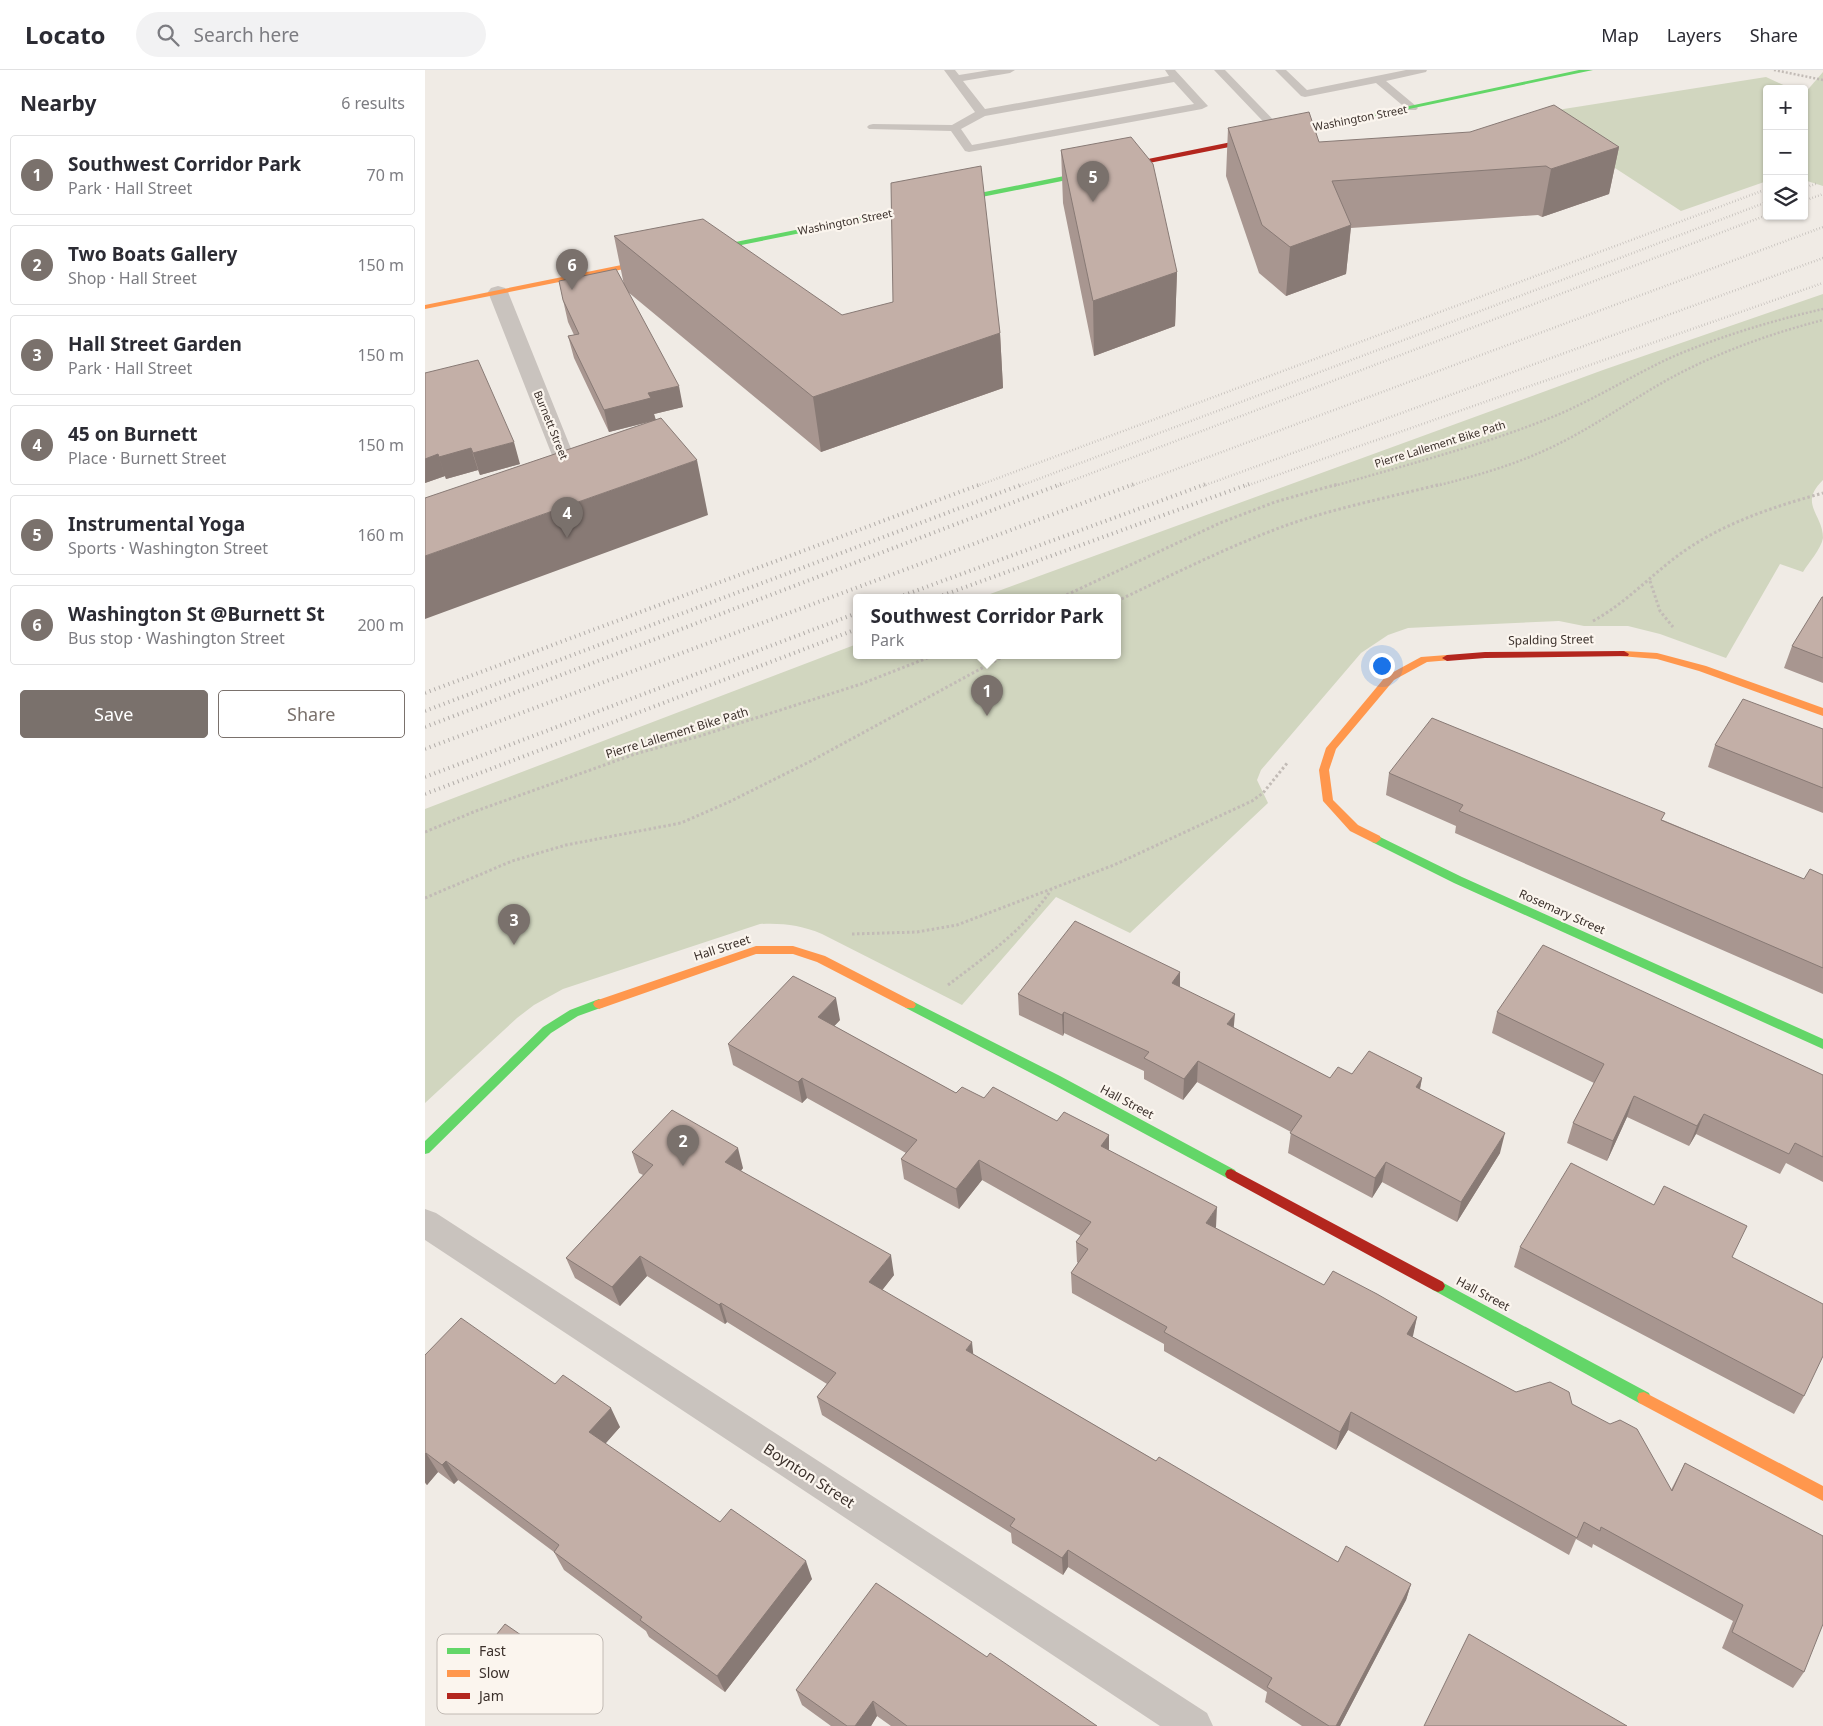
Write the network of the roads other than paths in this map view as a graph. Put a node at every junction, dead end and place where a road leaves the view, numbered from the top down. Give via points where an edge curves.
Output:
1 (1010, 70) edge
2 (1219, 70) edge
3 (1280, 70) edge
4 (1422, 70) edge
5 (1589, 70) edge
6 (1173, 74) edge
7 (952, 75) edge
8 (1378, 79) junction
9 (1412, 108) junction
10 (982, 113) junction
11 (873, 127) dead end
12 (954, 128) junction
13 (1281, 134) junction
14 (687, 254) edge
15 (668, 258) edge
16 (498, 292) junction
17 (425, 306) edge
18 (535, 483) edge
19 (1823, 712) edge
20 (1324, 770) joint
21 (1823, 1044) edge
22 (425, 1149) edge
23 (425, 1223) edge
24 (1823, 1494) edge
25 (1194, 1726) edge

1 - 7 lane
2 - 13 lane
3 - 8 lane via 1305,94
4 - 8 lane
5 - 9 street, Washington Street
6 - 10 lane
6 - 12 lane via 1201,106 969,149
7 - 10 lane
8 - 9 lane
9 - 13 street, Washington Street
10 - 12 lane
11 - 12 lane
13 - 14 street, Washington Street
15 - 16 street
16 - 17 street
16 - 18 street, Burnett Street via 569,471
19 - 20 street, Spalding Street via 1702,668 1657,656 1612,653 1425,659 1390,678 1331,748
20 - 21 street, Rosemary Street via 1328,800 1354,828 1458,880
22 - 24 street, Hall Street via 547,1030 574,1014 756,950 793,950 821,959 1056,1080
23 - 25 street, Boynton Street

